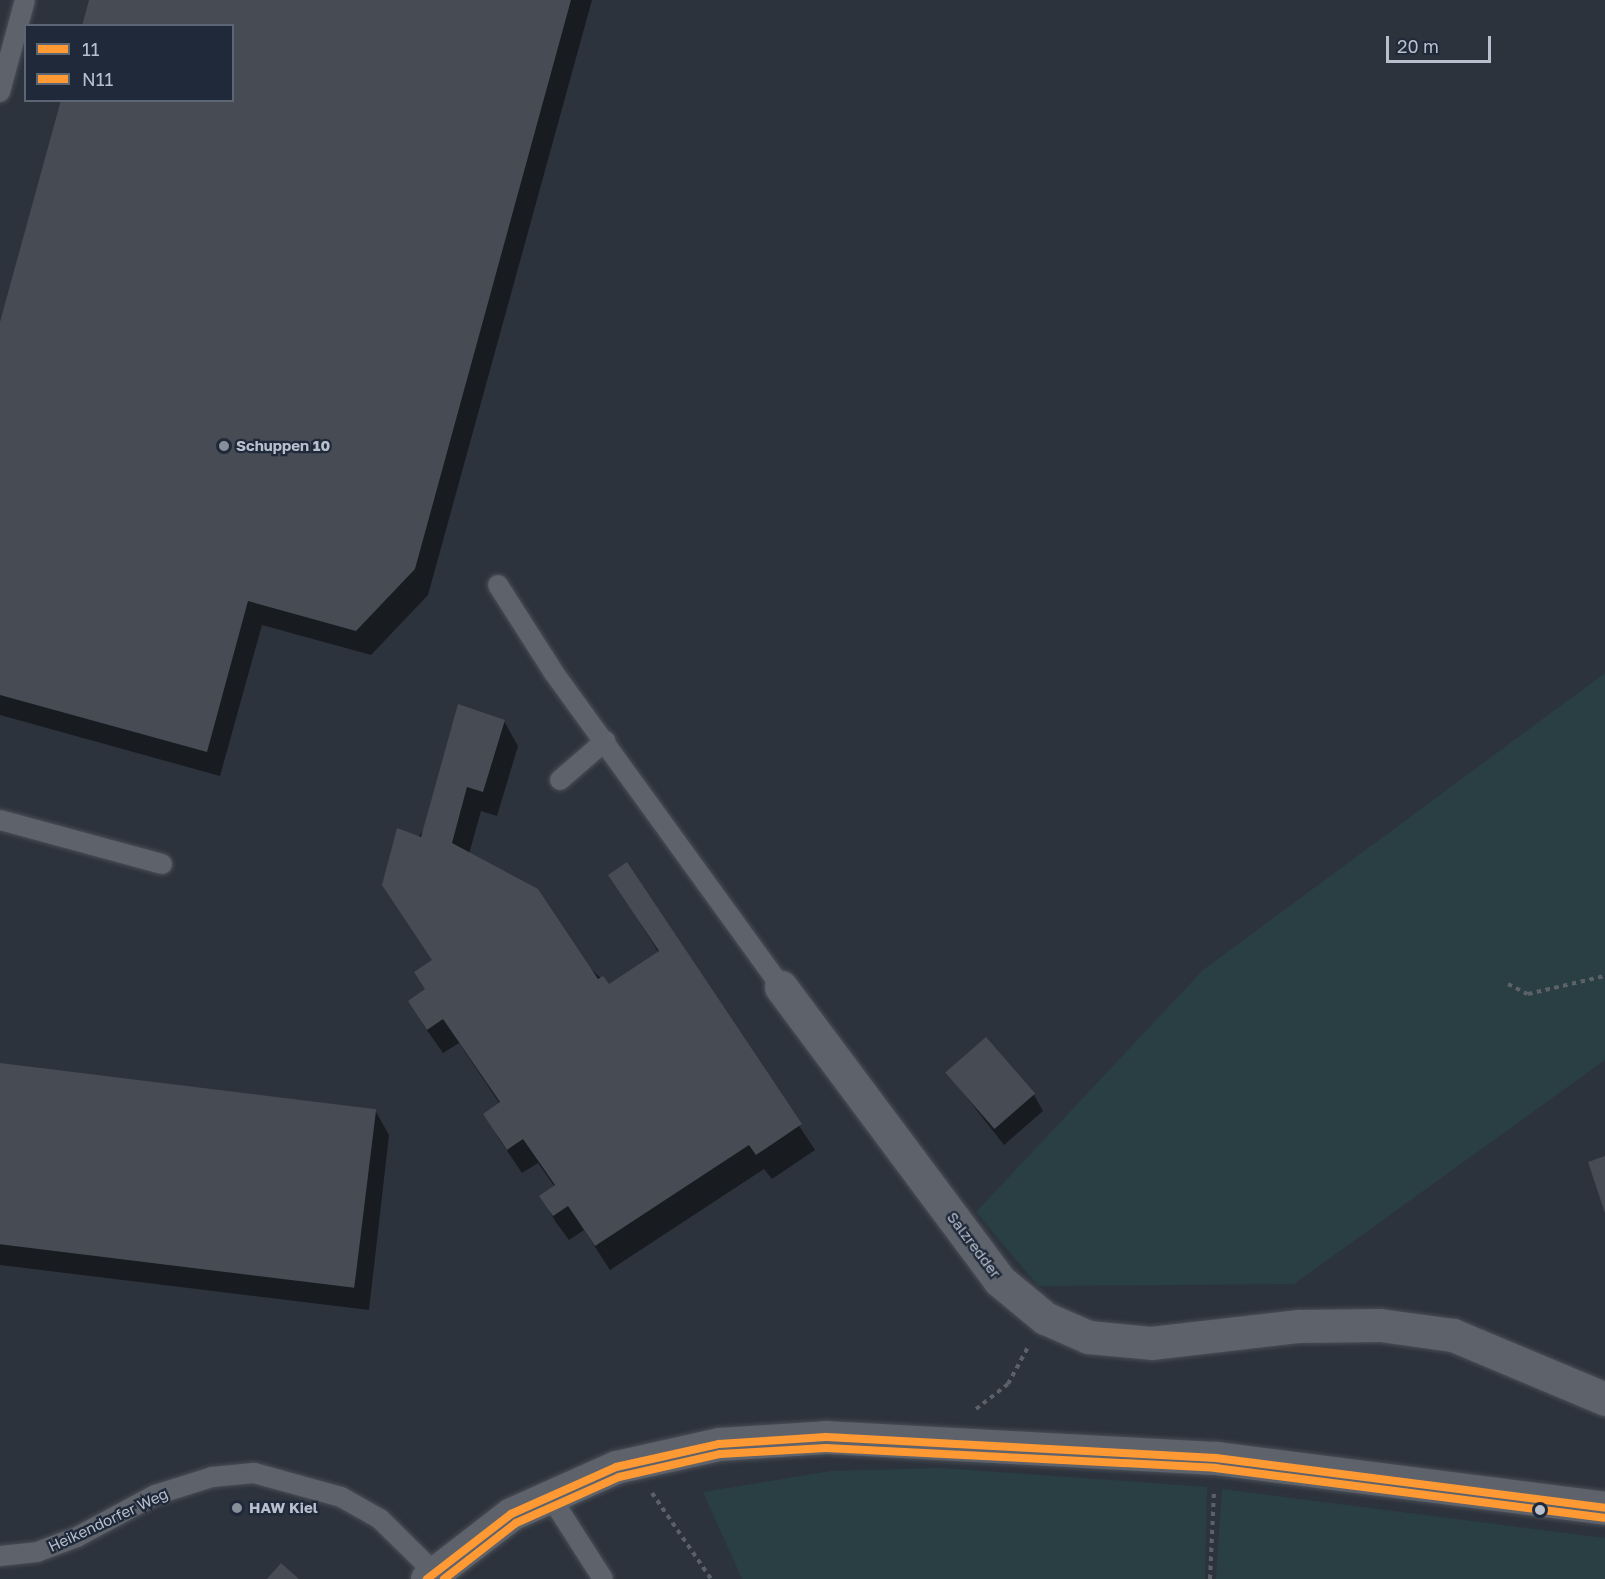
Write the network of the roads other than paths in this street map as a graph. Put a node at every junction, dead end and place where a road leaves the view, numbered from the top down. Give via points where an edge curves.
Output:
1 (25, 0) edge
2 (0, 92) edge
3 (498, 585) dead end
4 (605, 741) junction
5 (560, 780) dead end
6 (0, 820) edge
7 (162, 864) dead end
8 (782, 987) joint
9 (1605, 1399) edge
10 (550, 1496) junction
11 (1605, 1508) edge
12 (0, 1556) edge
13 (430, 1576) edge
14 (603, 1579) edge

1 - 2 lane
3 - 4 lane
4 - 5 lane
4 - 8 lane
6 - 7 lane
8 - 9 street, Salzredder via 999,1280 1045,1318 1088,1337 1151,1343 1299,1326 1401,1328 1453,1335
10 - 11 street, Heikendorfer Weg via 631,1463 719,1444 826,1437 1216,1458
10 - 13 street, Heikendorfer Weg via 511,1514
10 - 14 lane
12 - 13 lane, Heikendorfer Weg via 37,1552 77,1537 155,1495 212,1477 254,1473 341,1497 380,1519

